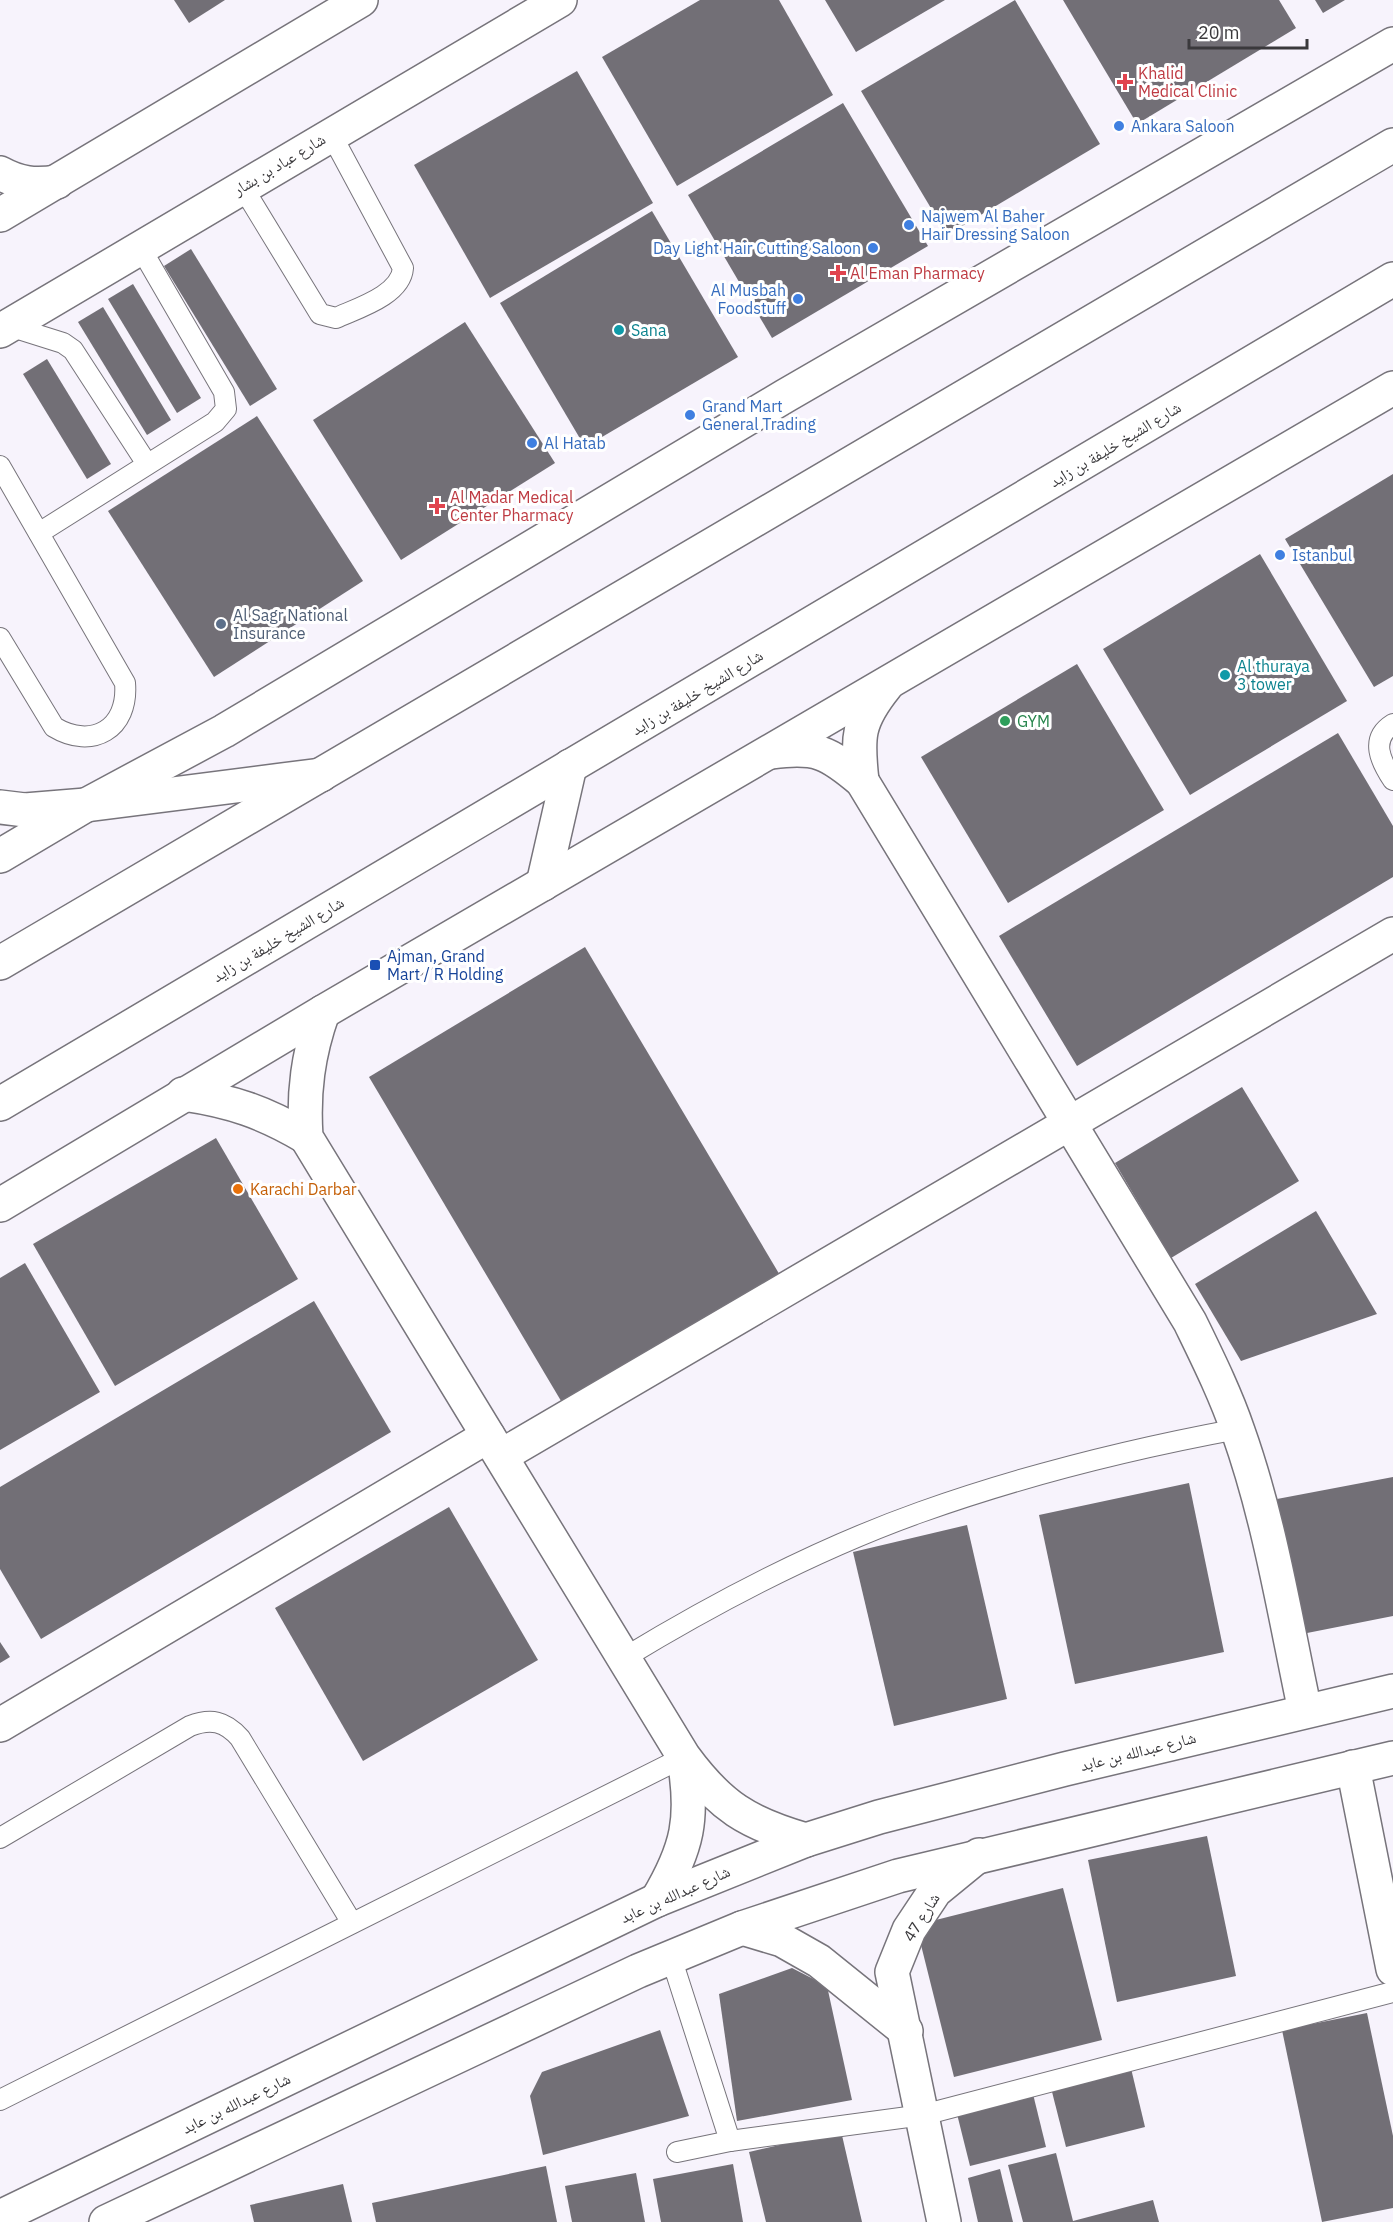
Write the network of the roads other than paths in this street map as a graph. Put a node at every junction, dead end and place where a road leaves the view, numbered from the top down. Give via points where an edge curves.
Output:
1 (362, 0) edge
2 (560, 0) edge
3 (1393, 44) edge
4 (331, 134) junction
5 (1393, 145) edge
6 (0, 173) edge
7 (57, 182) junction
8 (242, 186) junction
9 (0, 215) edge
10 (140, 247) junction
11 (1392, 281) edge
12 (5, 328) edge
13 (1393, 388) edge
14 (147, 464) junction
15 (0, 466) edge
16 (39, 533) junction
17 (0, 638) edge
18 (888, 683) junction
19 (1393, 724) edge
20 (770, 752) junction
21 (570, 766) junction
22 (321, 775) junction
23 (1393, 780) edge
24 (862, 781) junction
25 (86, 806) junction
26 (0, 807) edge
27 (0, 856) edge
28 (543, 884) junction
29 (1393, 934) edge
30 (0, 963) edge
31 (323, 1012) junction
32 (183, 1094) junction
33 (0, 1104) edge
34 (1070, 1124) junction
35 (306, 1137) junction
36 (0, 1205) edge
37 (1238, 1429) junction
38 (495, 1446) junction
39 (624, 1658) junction
40 (1393, 1691) edge
41 (1305, 1711) junction
42 (0, 1725) edge
43 (684, 1757) junction
44 (1393, 1758) edge
45 (1353, 1767) junction
46 (0, 1838) edge
47 (806, 1840) junction
48 (979, 1855) junction
49 (657, 1900) junction
50 (352, 1923) junction
51 (742, 1928) junction
52 (671, 1957) junction
53 (1393, 1970) edge
54 (1393, 1992) edge
55 (906, 2031) junction
56 (0, 2100) edge
57 (923, 2115) junction
58 (730, 2141) junction
59 (677, 2152) dead end
60 (136, 2214) edge
61 (0, 2217) edge
62 (106, 2222) edge
63 (944, 2222) edge

1 - 7 street
2 - 4 street, شارع عباد بن بشار
3 - 25 street via 785,396 224,731
4 - 8 street, شارع عباد بن بشار
4 - 8 lane via 403,268 391,290 336,318 320,315
5 - 22 street
6 - 7 street via 14,181 36,185
7 - 9 street
8 - 10 street, شارع عباد بن بشار
10 - 12 street, شارع عباد بن بشار
10 - 14 lane via 227,401 222,416 215,422
11 - 21 street, شارع الشيخ خليفة بن زايد
12 - 14 lane via 63,342 73,350
13 - 18 street
14 - 16 lane
15 - 16 lane
16 - 17 lane via 125,683 126,699 112,727 99,735 82,738 54,727
18 - 20 street
18 - 24 street via 867,710 858,745
19 - 23 lane via 1378,746 1379,756
20 - 24 street via 803,747 836,759
20 - 28 street
21 - 28 street
21 - 33 street, شارع الشيخ خليفة بن زايد
22 - 25 street
22 - 30 street
24 - 34 street
25 - 26 street via 25,810
25 - 27 street
28 - 31 street
29 - 34 street
31 - 32 street
31 - 35 street via 306,1073
32 - 35 street via 248,1107
32 - 36 street
34 - 37 street via 1190,1322
34 - 38 street
35 - 38 street
37 - 39 lane via 1077,1463 919,1513 768,1578 695,1615
37 - 41 street via 1270,1542
38 - 39 street
38 - 42 street
39 - 43 street
40 - 41 street, شارع عبدالله بن عابد
41 - 47 street, شارع عبدالله بن عابد via 964,1795
43 - 47 street via 706,1787 735,1812 769,1830
43 - 49 street via 690,1794 687,1832 676,1867
43 - 50 lane
44 - 45 street
45 - 48 street
45 - 53 street
46 - 50 lane via 190,1726 217,1721 240,1738
47 - 49 street, شارع عبدالله بن عابد
48 - 51 street via 898,1875
48 - 55 street, شارع 47 via 935,1891 909,1930 892,1972
49 - 61 street, شارع عبدالله بن عابد
50 - 56 lane
51 - 52 street
51 - 55 street via 782,1940 819,1961
52 - 58 lane
52 - 60 street
54 - 57 lane
55 - 57 street, شارع 47
57 - 58 lane
57 - 63 street, شارع 47
58 - 59 lane
60 - 62 street

